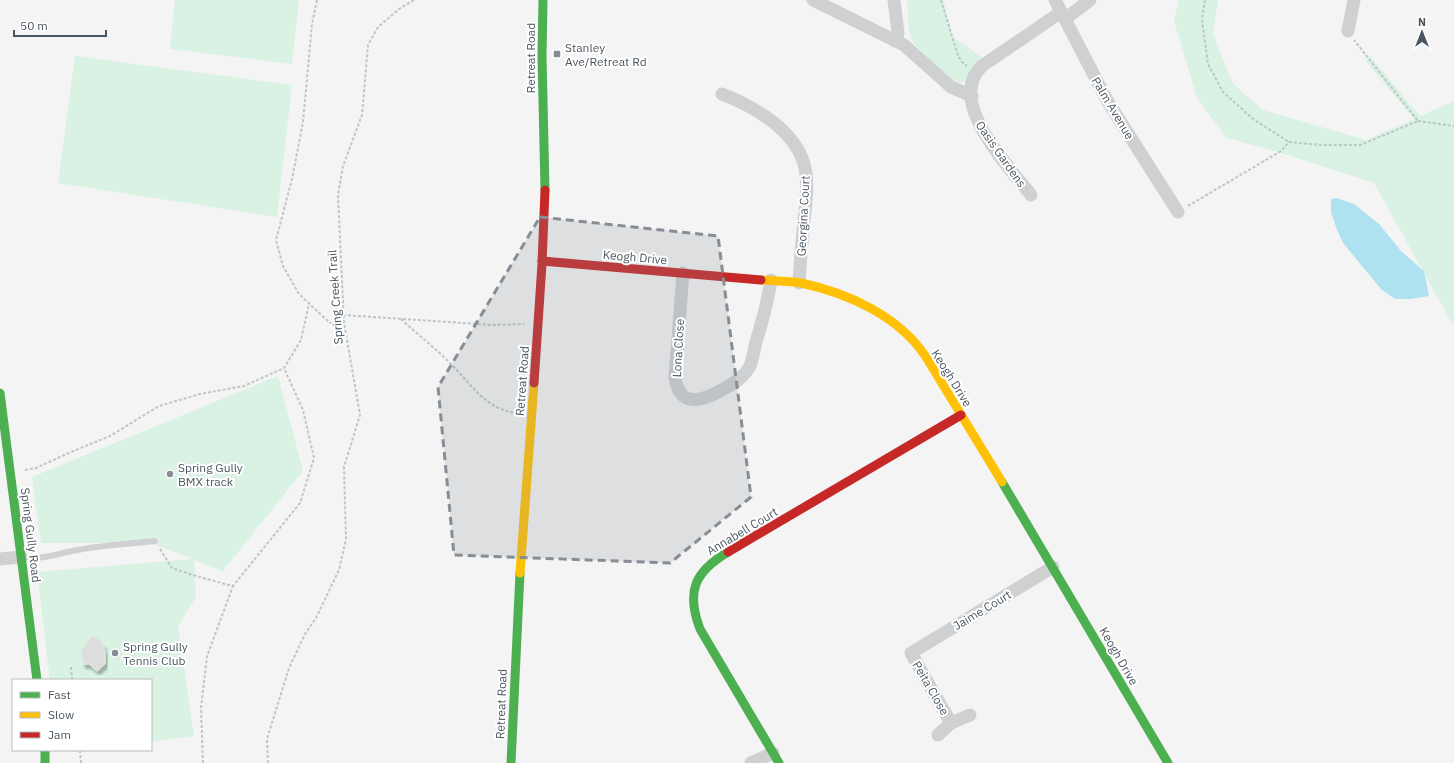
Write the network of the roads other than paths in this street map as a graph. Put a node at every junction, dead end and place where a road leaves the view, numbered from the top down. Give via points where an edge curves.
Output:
1 (543, 0) edge
2 (813, 0) edge
3 (894, 0) edge
4 (1055, 0) edge
5 (1090, 0) edge
6 (1354, 0) edge
7 (1063, 16) junction
8 (1348, 31) road end
9 (896, 41) junction
10 (722, 94) dead end
11 (972, 96) junction
12 (1031, 195) dead end
13 (1178, 212) road end
14 (542, 261) junction
15 (683, 273) junction
16 (771, 280) junction
17 (799, 283) junction
18 (0, 393) edge
19 (1, 407) edge
20 (961, 415) junction
21 (155, 541) road end
22 (22, 557) junction
23 (0, 559) edge
24 (1053, 567) junction
25 (910, 653) joint
26 (37, 679) edge
27 (970, 715) dead end
28 (951, 722) junction
29 (938, 735) dead end
30 (45, 751) edge
31 (776, 758) edge
32 (46, 763) edge
33 (511, 763) edge
34 (751, 763) edge
35 (1168, 763) edge

1 - 14 street, Retreat Road via 541,60 545,198
2 - 9 street
3 - 9 street via 898,33
4 - 7 street, Palm Avenue
5 - 7 street
6 - 8 street
7 - 11 street, Oasis Gardens via 977,71
7 - 13 street, Palm Avenue via 1108,102
9 - 11 street via 951,87
10 - 17 street, Georgina Court via 771,121 799,152 806,173 806,190
11 - 12 street, Oasis Gardens via 981,130
14 - 15 street, Keogh Drive
14 - 33 street, Retreat Road via 514,664
15 - 16 street, Keogh Drive
15 - 16 street, Lona Close via 675,377 680,393 692,400 708,397 738,381 746,373 753,356
16 - 17 street, Keogh Drive
17 - 20 street, Keogh Drive via 817,286 860,302 900,328 916,343
18 - 19 street, Spring Gully Road
19 - 22 street, Spring Gully Road
20 - 24 street, Keogh Drive
20 - 31 street, Annabell Court via 717,559 699,577 694,588 693,610 700,629
21 - 22 lane via 78,550 35,559
22 - 23 street
22 - 26 street, Spring Gully Road
24 - 25 street, Jaime Court
24 - 35 street, Keogh Drive
25 - 28 street, Peita Close
27 - 28 street, Peita Close
28 - 29 street, Peita Close
30 - 32 street
31 - 34 street

